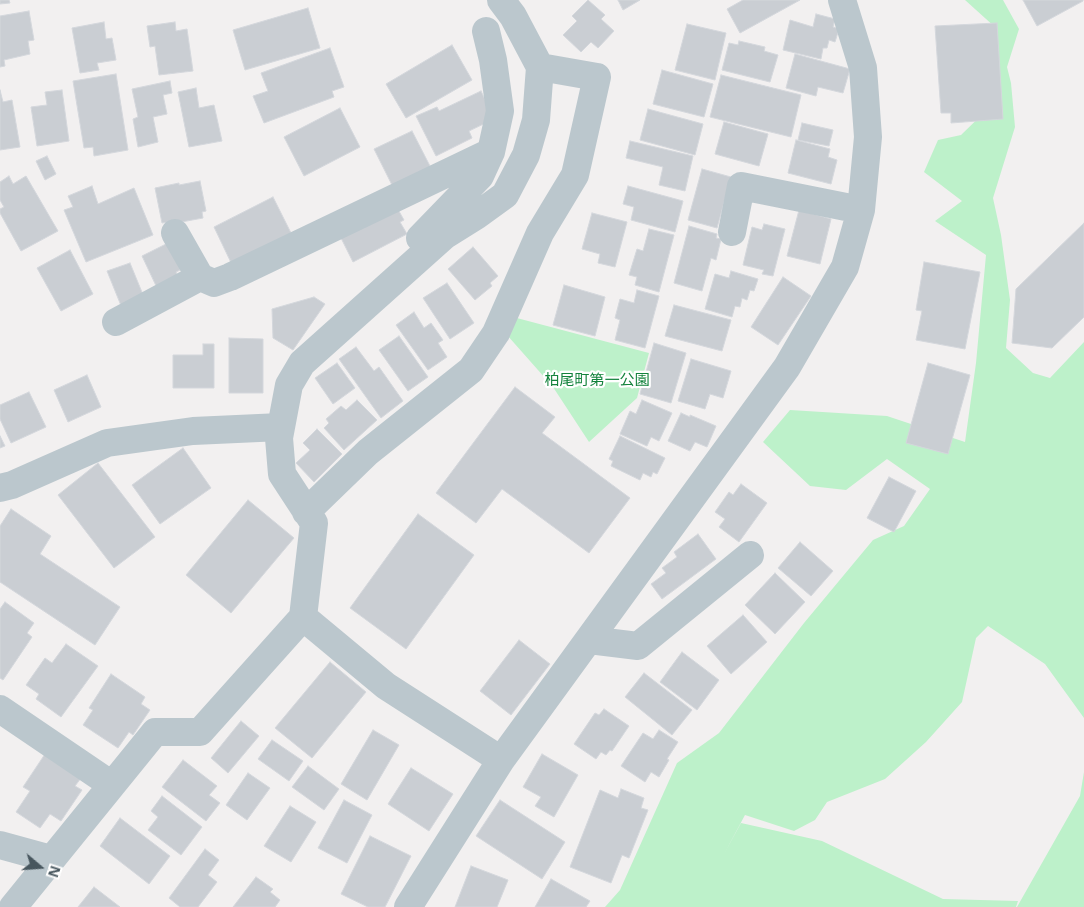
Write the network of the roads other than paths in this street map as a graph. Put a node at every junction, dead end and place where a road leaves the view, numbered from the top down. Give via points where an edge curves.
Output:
1 (501, 0) edge
2 (842, 0) edge
3 (486, 31) dead end
4 (540, 67) junction
5 (491, 152) junction
6 (861, 210) junction
7 (732, 232) dead end
8 (175, 233) dead end
9 (400, 275) junction
10 (200, 277) junction
11 (116, 322) dead end
12 (281, 427) junction
13 (0, 488) edge
14 (306, 512) junction
15 (750, 555) dead end
16 (303, 617) junction
17 (589, 640) junction
18 (0, 708) edge
19 (501, 760) junction
20 (112, 785) junction
21 (0, 845) edge
22 (51, 859) junction
23 (13, 907) edge
24 (408, 907) edge

1 - 4 street
2 - 6 street via 863,68 868,137
3 - 5 street via 500,111
4 - 9 street via 536,120 526,155 505,196 444,236
4 - 14 street via 597,77 575,175 540,233 496,333 471,370 368,452
5 - 9 street via 480,176 404,255
5 - 10 street via 230,277 214,283
6 - 7 street via 741,186
6 - 17 street via 845,267 787,367
8 - 10 street
9 - 12 street via 302,363 289,385
10 - 11 street
12 - 13 street via 193,431 107,443 12,486
12 - 14 street via 282,474
14 - 16 street via 314,523
15 - 17 street via 638,646
16 - 19 street via 386,686
16 - 20 street via 200,732 155,732
17 - 19 street
18 - 20 street
19 - 24 street
20 - 22 street
21 - 22 street
22 - 23 street

